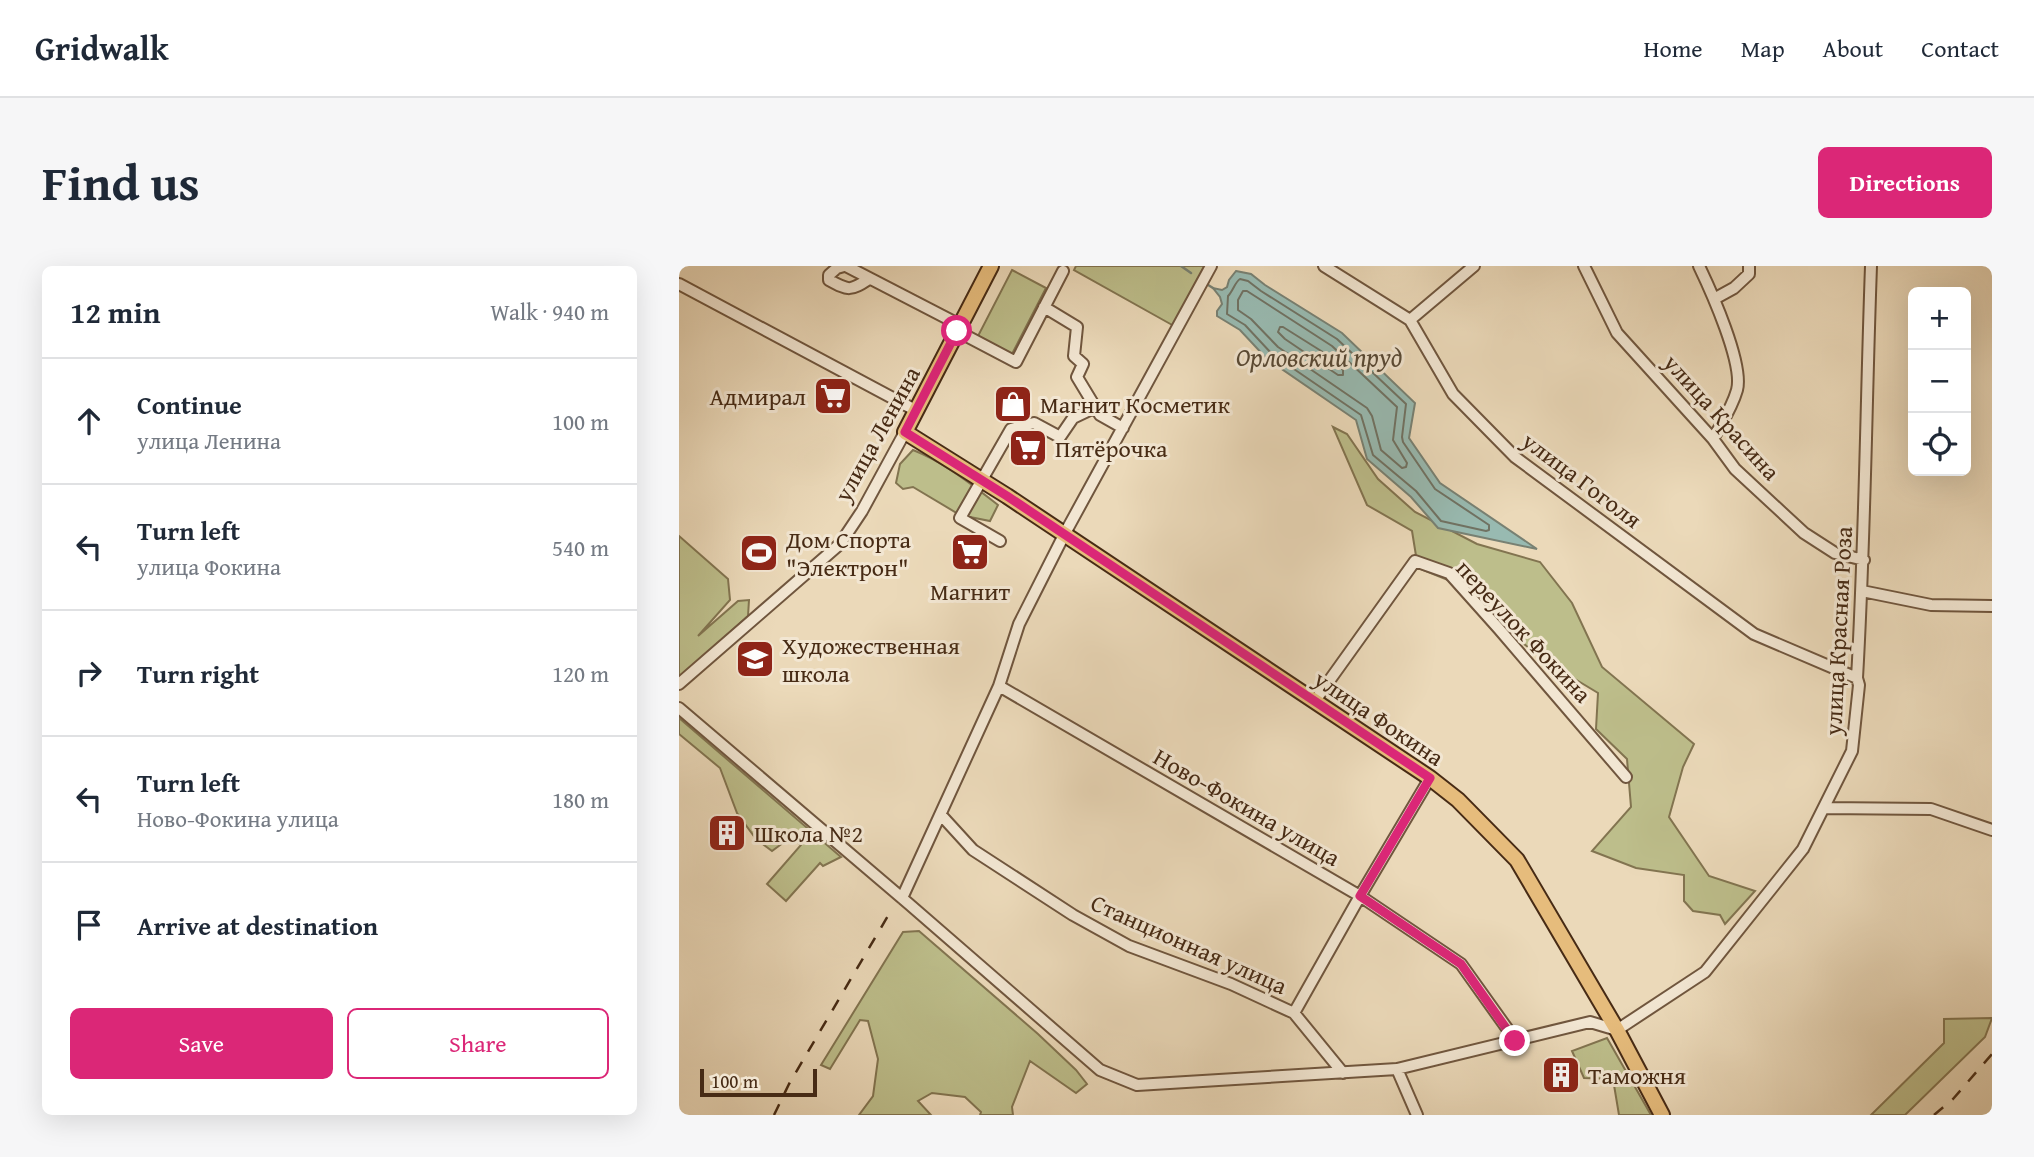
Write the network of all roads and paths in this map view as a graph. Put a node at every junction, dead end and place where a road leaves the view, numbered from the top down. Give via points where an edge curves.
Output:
1 (845, 266) edge
2 (991, 266) edge
3 (1211, 266) edge
4 (1324, 266) edge
5 (1474, 266) edge
6 (1584, 266) edge
7 (1699, 266) edge
8 (1749, 266) edge
9 (1871, 266) edge
10 (1063, 271) dead end
11 (869, 279) junction
12 (679, 284) edge
13 (1714, 299) junction
14 (1044, 307) junction
15 (1410, 320) junction
16 (959, 328) junction
17 (1096, 407) junction
18 (917, 411) junction
19 (1123, 428) junction
20 (905, 432) junction
21 (1713, 439) junction
22 (980, 480) junction
23 (1064, 535) junction
24 (1000, 541) dead end
25 (1864, 559) junction
26 (1862, 591) junction
27 (1992, 606) edge
28 (1857, 678) junction
29 (679, 684) edge
30 (999, 686) junction
31 (1314, 702) junction
32 (679, 708) edge
33 (1626, 777) dead end
34 (1430, 778) junction
35 (1824, 808) junction
36 (941, 815) junction
37 (1992, 830) edge
38 (1360, 896) junction
39 (902, 898) junction
40 (1294, 1013) junction
41 (1617, 1030) junction
42 (1515, 1041) junction
43 (1397, 1069) junction
44 (1343, 1073) junction
45 (1417, 1115) edge
46 (1662, 1115) edge

1 - 11 street
1 - 11 street via 837,268 829,280 853,289
2 - 16 main road, улица Ленина
3 - 19 street
4 - 15 street, улица Гоголя
5 - 15 street
6 - 21 street, улица Красина via 1617,332
7 - 13 street
8 - 13 street via 1749,274
9 - 25 street, улица Красная Роза
10 - 14 street
11 - 16 street
12 - 18 street
13 - 21 street via 1738,374 1737,388
14 - 16 street via 1016,362
14 - 17 street via 1077,327 1074,356 1083,364 1077,377
15 - 28 street, улица Гоголя via 1453,394 1515,457 1754,634
16 - 18 main road, улица Ленина
17 - 19 street via 1100,415
17 - 22 street via 1073,418 1060,437 1034,423 1011,429
18 - 20 main road, улица Ленина
19 - 23 street
20 - 22 main road, улица Фокина
20 - 29 street, улица Ленина via 840,544
21 - 25 street, улица Красина via 1735,469 1804,533 1835,553
22 - 23 main road, улица Фокина
22 - 24 street via 960,518
23 - 30 street via 1019,624
23 - 31 main road, улица Фокина
25 - 26 street, улица Красная Роза
26 - 27 street via 1931,605
26 - 28 street, улица Красная Роза
28 - 35 street, улица Красная Роза via 1853,751
30 - 36 street
30 - 38 street, Ново-Фокина улица
31 - 33 street, переулок Фокина via 1415,561 1449,573
31 - 34 main road, улица Фокина
32 - 39 street
34 - 38 street
34 - 41 main road, улица Фокина via 1465,806 1517,860
35 - 37 street via 1931,809
35 - 41 street, улица Красная Роза via 1803,849 1705,972
36 - 39 street
36 - 40 street, Станционная улица via 973,850 1073,915 1129,946
38 - 40 street
38 - 42 street, Ново-Фокина улица via 1461,964
39 - 44 street via 1100,1070 1137,1085
40 - 44 street, Станционная улица
41 - 42 street via 1590,1022
41 - 46 main road, улица Фокина
42 - 43 street
43 - 44 street
43 - 45 street

